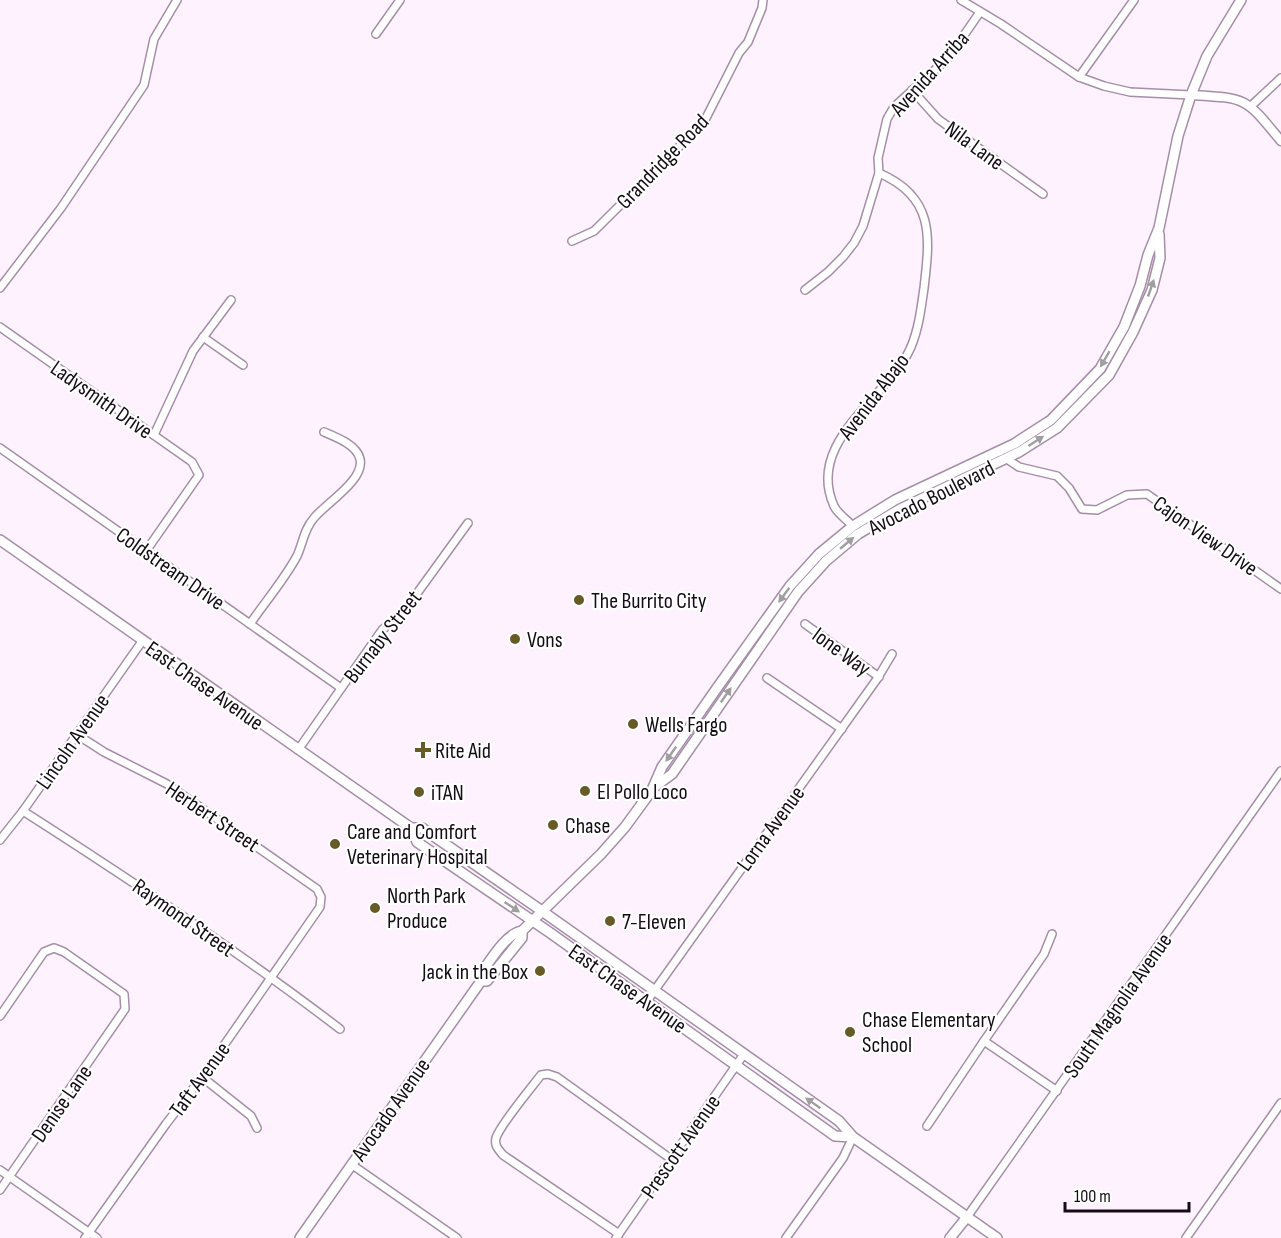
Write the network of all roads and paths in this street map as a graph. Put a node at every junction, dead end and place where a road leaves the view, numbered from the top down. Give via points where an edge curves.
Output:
1 (177, 0) edge
2 (400, 0) edge
3 (763, 0) edge
4 (961, 0) edge
5 (1134, 0) edge
6 (1241, 0) edge
7 (980, 12) junction
8 (376, 34) dead end
9 (1079, 77) junction
10 (1281, 78) edge
11 (912, 90) junction
12 (1191, 95) junction
13 (1251, 106) junction
14 (1281, 141) edge
15 (879, 173) junction
16 (1043, 194) dead end
17 (1159, 228) junction
18 (572, 241) dead end
19 (0, 288) edge
20 (805, 290) dead end
21 (231, 300) dead end
22 (0, 327) edge
23 (203, 337) junction
24 (243, 365) dead end
25 (324, 432) dead end
26 (154, 435) junction
27 (0, 448) edge
28 (1006, 459) junction
29 (468, 523) dead end
30 (853, 526) junction
31 (0, 540) edge
32 (146, 551) junction
33 (1281, 589) edge
34 (250, 624) junction
35 (805, 624) dead end
36 (142, 640) junction
37 (892, 654) dead end
38 (879, 677) junction
39 (767, 678) dead end
40 (341, 688) junction
41 (842, 729) junction
42 (76, 734) junction
43 (298, 750) junction
44 (1281, 771) edge
45 (652, 790) junction
46 (23, 811) junction
47 (411, 828) junction
48 (0, 840) edge
49 (542, 911) junction
50 (312, 919) joint
51 (532, 921) junction
52 (1052, 934) dead end
53 (272, 977) junction
54 (654, 991) junction
55 (647, 1001) junction
56 (0, 1016) edge
57 (340, 1029) dead end
58 (984, 1041) junction
59 (744, 1054) junction
60 (735, 1065) junction
61 (202, 1077) junction
62 (1057, 1091) junction
63 (1281, 1103) edge
64 (927, 1126) dead end
65 (257, 1128) dead end
66 (853, 1137) junction
67 (672, 1159) junction
68 (351, 1164) junction
69 (0, 1170) edge
70 (10, 1176) junction
71 (0, 1190) edge
72 (967, 1217) junction
73 (86, 1235) edge
74 (617, 1236) edge
75 (97, 1238) edge
76 (300, 1238) edge
77 (457, 1238) edge
78 (786, 1238) edge
79 (950, 1238) edge
80 (997, 1238) edge
81 (1186, 1238) edge

1 - 19 street via 154,39 144,85 61,208
2 - 8 street
3 - 18 street, Grandridge Road via 748,42 704,122 594,231
4 - 7 street
5 - 9 street
6 - 12 main road, Avocado Boulevard via 1207,57
7 - 9 street
7 - 11 street, Avenida Arriba via 950,57
9 - 12 street via 1130,92
10 - 13 street
11 - 15 street, Avenida Arriba via 887,119 878,158
11 - 16 street, Nila Lane via 938,119
12 - 13 street via 1232,97
12 - 17 main road, Avocado Boulevard via 1178,136
13 - 14 street
15 - 20 street, Avenida Arriba via 864,226 854,243
15 - 30 street, Avenida Abajo via 910,194 921,210 929,246 912,345 892,378 838,441 830,463 828,484 835,507
28 -> 17 main road, Avocado Boulevard via 1057,428 1109,375 1152,290 1160,258
17 -> 30 main road, Avocado Boulevard via 1124,327 1100,369 1066,405 1014,444 895,500
21 - 23 street
22 - 26 street, Ladysmith Drive
23 - 24 street
23 - 26 street
25 - 34 street via 357,452 360,467 356,478 312,520 297,555
26 - 32 street, Ladysmith Drive via 192,462 199,475
27 - 32 street, Coldstream Drive
28 - 33 street, Cajon View Drive via 1019,467 1058,476 1082,509 1097,510 1127,495 1147,494
45 -> 28 main road, Avocado Boulevard via 672,774 798,592 826,561 858,534 900,509
29 - 40 street, Burnaby Street via 405,610 382,630
30 -> 45 main road, Avocado Boulevard via 819,554 790,586 662,767
31 - 36 main road, East Chase Avenue
32 - 34 street, Coldstream Drive
34 - 40 street, Coldstream Drive
35 - 38 street, Ione Way
36 - 42 street, Lincoln Avenue
36 - 43 main road, East Chase Avenue
37 - 38 street, Lorna Avenue
38 - 41 street, Lorna Avenue
39 - 41 street
40 - 43 street, Burnaby Street
41 - 54 street, Lorna Avenue
42 - 46 street, Lincoln Avenue
42 - 50 street, Herbert Street via 104,753 167,784 317,889 320,907
43 - 47 main road, East Chase Avenue
44 - 62 street, South Magnolia Avenue
45 - 49 main road, Avocado Boulevard via 626,827
46 - 48 street, Lincoln Avenue
46 - 53 street, Raymond Street
47 - 49 main road, East Chase Avenue via 422,828
47 -> 51 main road, East Chase Avenue via 417,842
49 - 51 main road, Avocado Avenue
49 - 54 main road, East Chase Avenue
50 - 53 street, Taft Avenue
51 - 55 main road, East Chase Avenue
51 - 68 main road, Avocado Avenue via 492,958 479,976 481,981
52 - 58 street via 1044,954
53 - 57 street, Raymond Street
53 - 61 street, Taft Avenue
54 - 55 street, Lorna Avenue
54 - 59 main road, East Chase Avenue
55 - 60 main road, East Chase Avenue
56 - 70 street, Denise Lane via 44,952 54,948 123,994 126,1003
58 - 62 street
58 - 64 street
59 - 60 street, Prescott Avenue
66 -> 59 main road, East Chase Avenue via 839,1121
60 - 66 main road, East Chase Avenue via 835,1136
60 - 67 street, Prescott Avenue
61 - 65 street via 251,1116
61 - 73 street, Taft Avenue
62 - 72 street, South Magnolia Avenue
63 - 81 street
66 - 72 main road, East Chase Avenue
66 - 78 street via 843,1158
67 - 74 street, Prescott Avenue
67 - 74 street via 548,1074 541,1075 502,1128 495,1139 503,1155
68 - 76 main road, Avocado Avenue
68 - 77 street
69 - 70 street
70 - 71 street, Denise Lane
70 - 73 street
72 - 79 main road, South Magnolia Avenue
72 - 80 main road, East Chase Avenue
73 - 75 street

